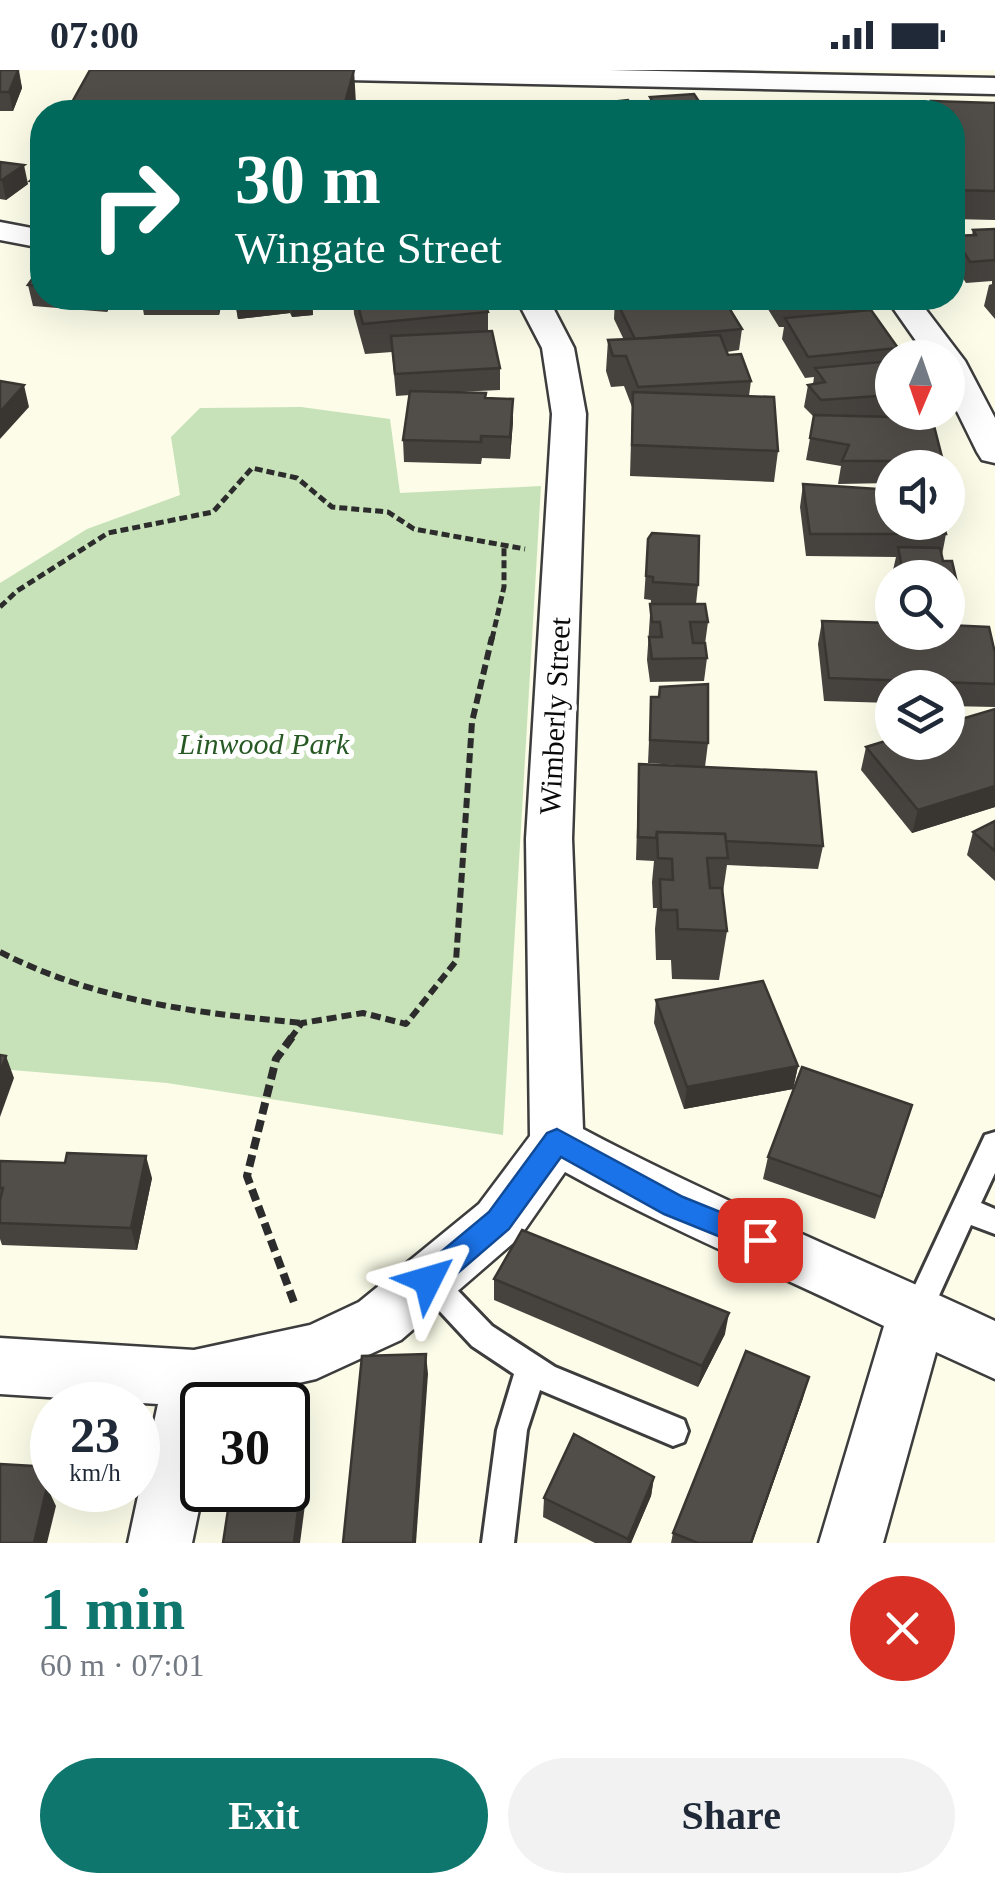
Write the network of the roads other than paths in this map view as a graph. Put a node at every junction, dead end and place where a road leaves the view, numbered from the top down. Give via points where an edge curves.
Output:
1 (254, 70) edge
2 (451, 72) edge
3 (790, 76) edge
4 (833, 83) junction
5 (995, 86) edge
6 (837, 100) edge
7 (538, 310) edge
8 (911, 310) edge
9 (932, 340) edge
10 (965, 395) edge
11 (995, 452) edge
12 (557, 1141) junction
13 (995, 1143) edge
14 (964, 1209) junction
15 (995, 1222) edge
16 (428, 1280) junction
17 (917, 1314) junction
18 (995, 1351) edge
19 (0, 1366) edge
20 (532, 1368) junction
21 (194, 1378) junction
22 (672, 1432) dead end
23 (160, 1543) edge
24 (498, 1543) edge
25 (851, 1543) edge

1 - 2 street
2 - 3 street
3 - 4 street
4 - 5 street
4 - 6 street
7 - 12 street, Wimberly Street via 558,348 569,414 549,839
8 - 9 street
10 - 11 street
12 - 16 street via 499,1220
12 - 17 street via 674,1205
13 - 14 lane
14 - 15 lane
14 - 17 lane
16 - 20 lane via 482,1336
16 - 21 street via 380,1320 316,1350
17 - 18 street
17 - 25 street
19 - 21 street
20 - 22 lane
20 - 24 lane via 512,1430
21 - 23 street

